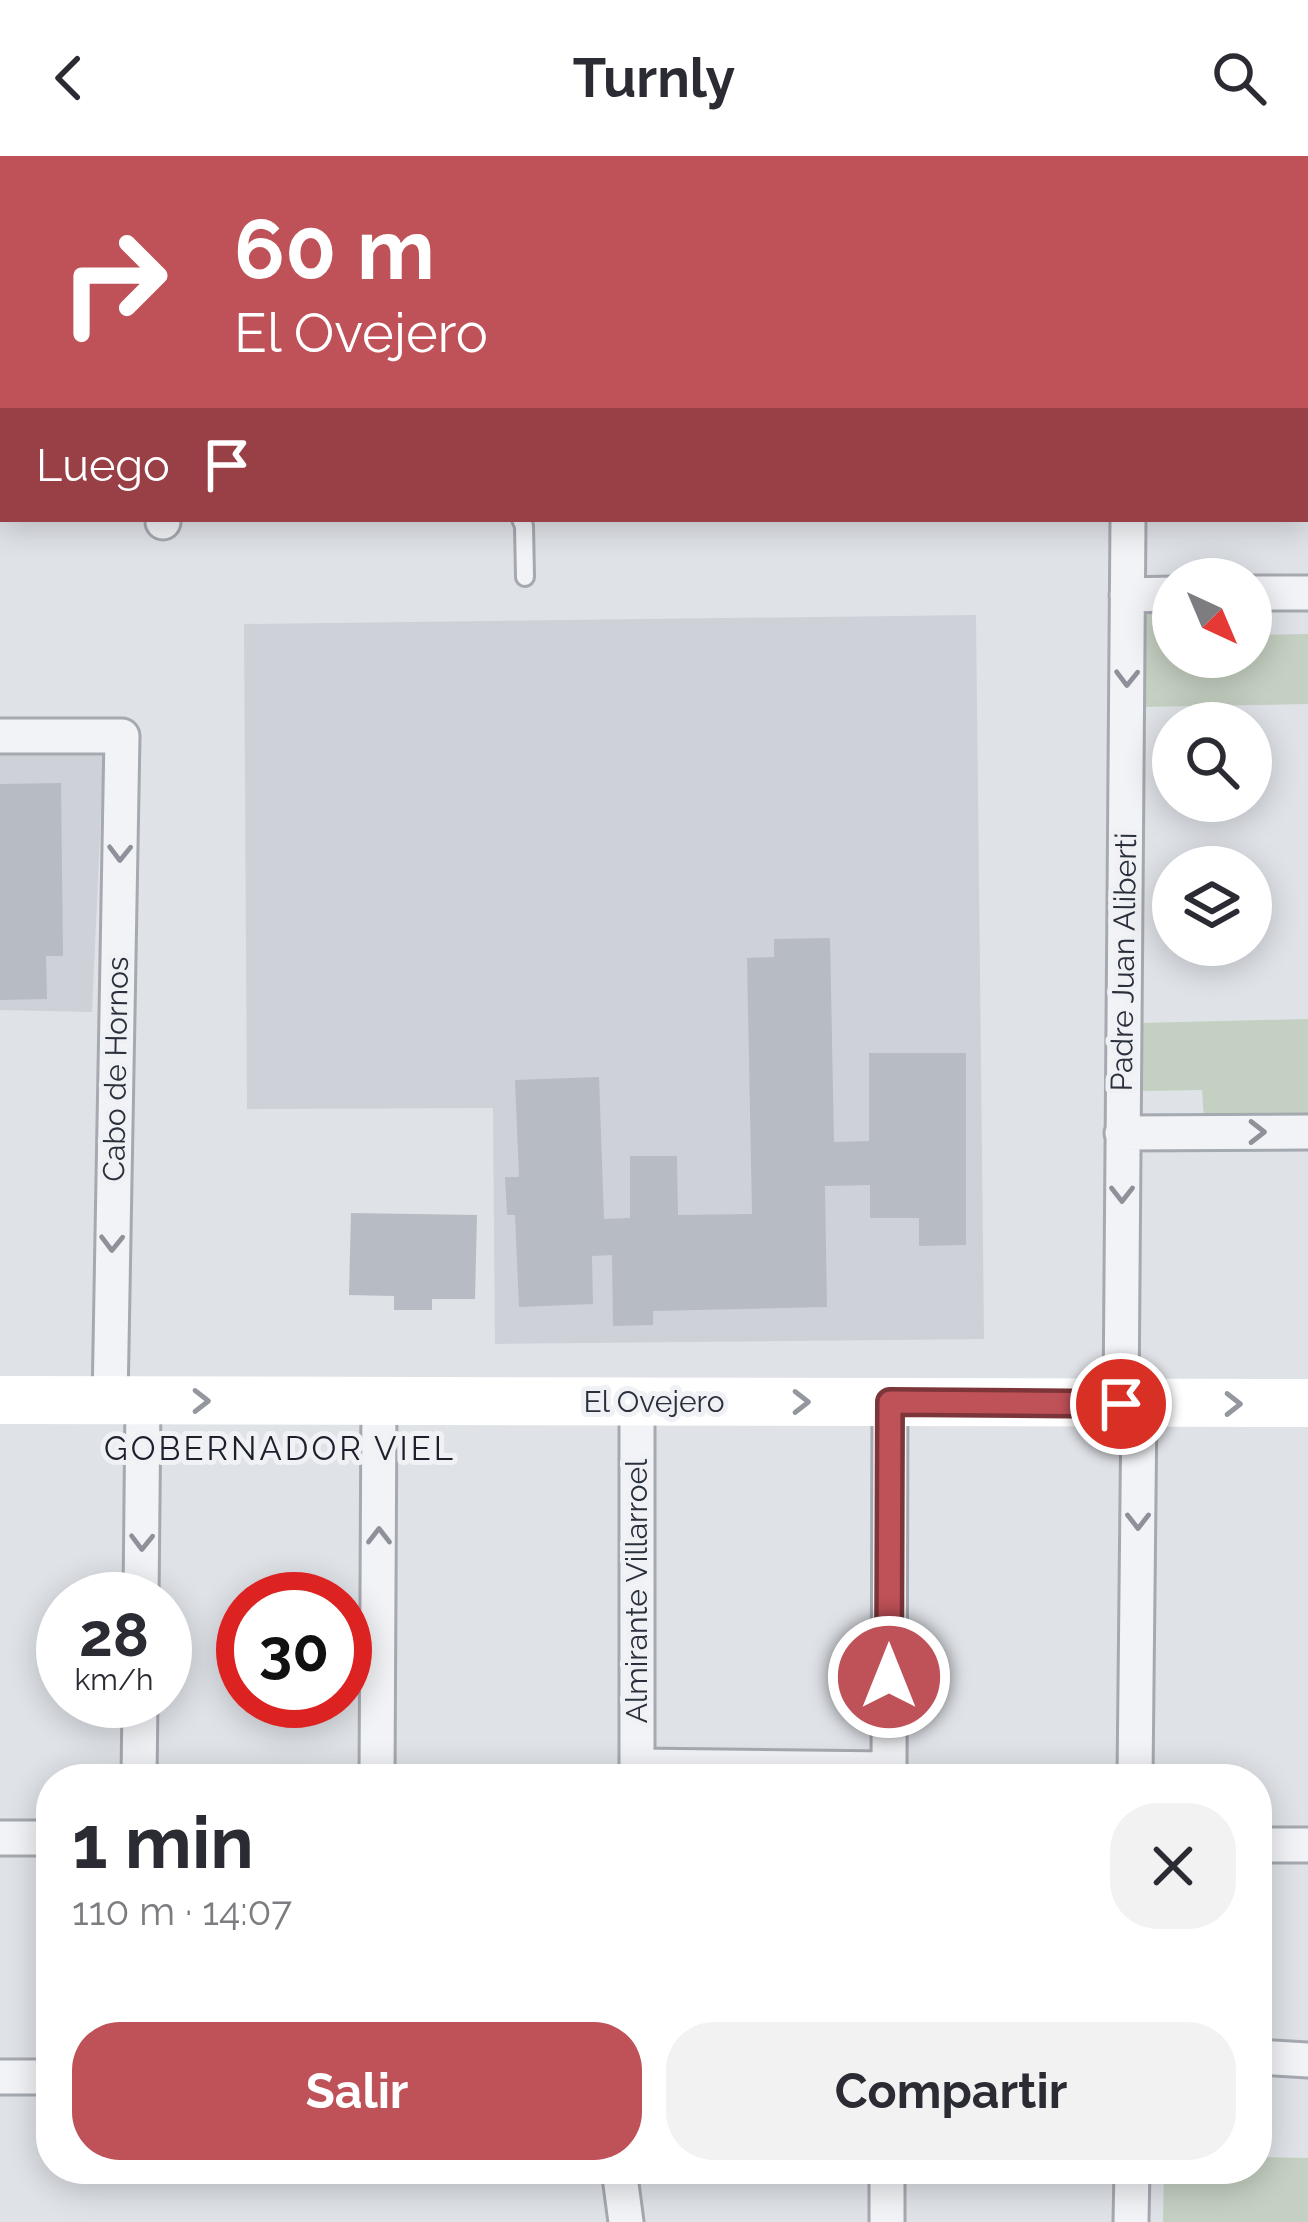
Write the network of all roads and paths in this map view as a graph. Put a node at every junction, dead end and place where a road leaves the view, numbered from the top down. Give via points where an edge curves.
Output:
1 (522, 522) edge
2 (1128, 522) edge
3 (525, 577) dead end
4 (1308, 592) edge
5 (1272, 593) edge
6 (1152, 594) edge
7 (1127, 595) junction
8 (0, 736) edge
9 (1308, 1132) edge
10 (1122, 1133) junction
11 (0, 1400) edge
12 (126, 1401) junction
13 (379, 1402) junction
14 (638, 1402) junction
15 (890, 1402) junction
16 (1308, 1403) edge
17 (1130, 1404) junction
18 (139, 1572) edge
19 (140, 1728) edge
20 (139, 1764) edge
21 (377, 1764) edge
22 (637, 1764) edge
23 (889, 1764) edge
24 (1136, 1764) edge
25 (0, 1838) edge
26 (36, 1838) edge
27 (1272, 1845) edge
28 (1308, 1845) edge
29 (1272, 2058) edge
30 (1308, 2060) edge
31 (0, 2077) edge
32 (36, 2077) edge
33 (621, 2184) edge
34 (887, 2184) edge
35 (1132, 2184) edge
36 (626, 2222) edge
37 (887, 2222) edge
38 (1131, 2222) edge

1 - 3 lane
2 - 7 street, Padre Juan Aliberti
4 - 5 street
6 - 7 street
7 -> 10 street, Padre Juan Aliberti
8 -> 12 street, Cabo de Hornos via 122,736
10 -> 9 street
10 -> 17 street, Padre Juan Aliberti
11 - 12 street, El Ovejero
12 -> 13 street, El Ovejero
12 -> 18 street, Cabo de Hornos
13 - 14 street, El Ovejero
21 -> 13 street
14 -> 15 street, El Ovejero
14 - 22 street, Almirante Villarroel
15 - 17 street, El Ovejero
15 - 23 street
17 -> 16 street, El Ovejero
17 -> 24 street, Padre Juan Aliberti
19 - 20 street
25 - 26 street
27 - 28 street
29 - 30 street
31 - 32 street
33 - 36 street
34 - 37 street
35 - 38 street

